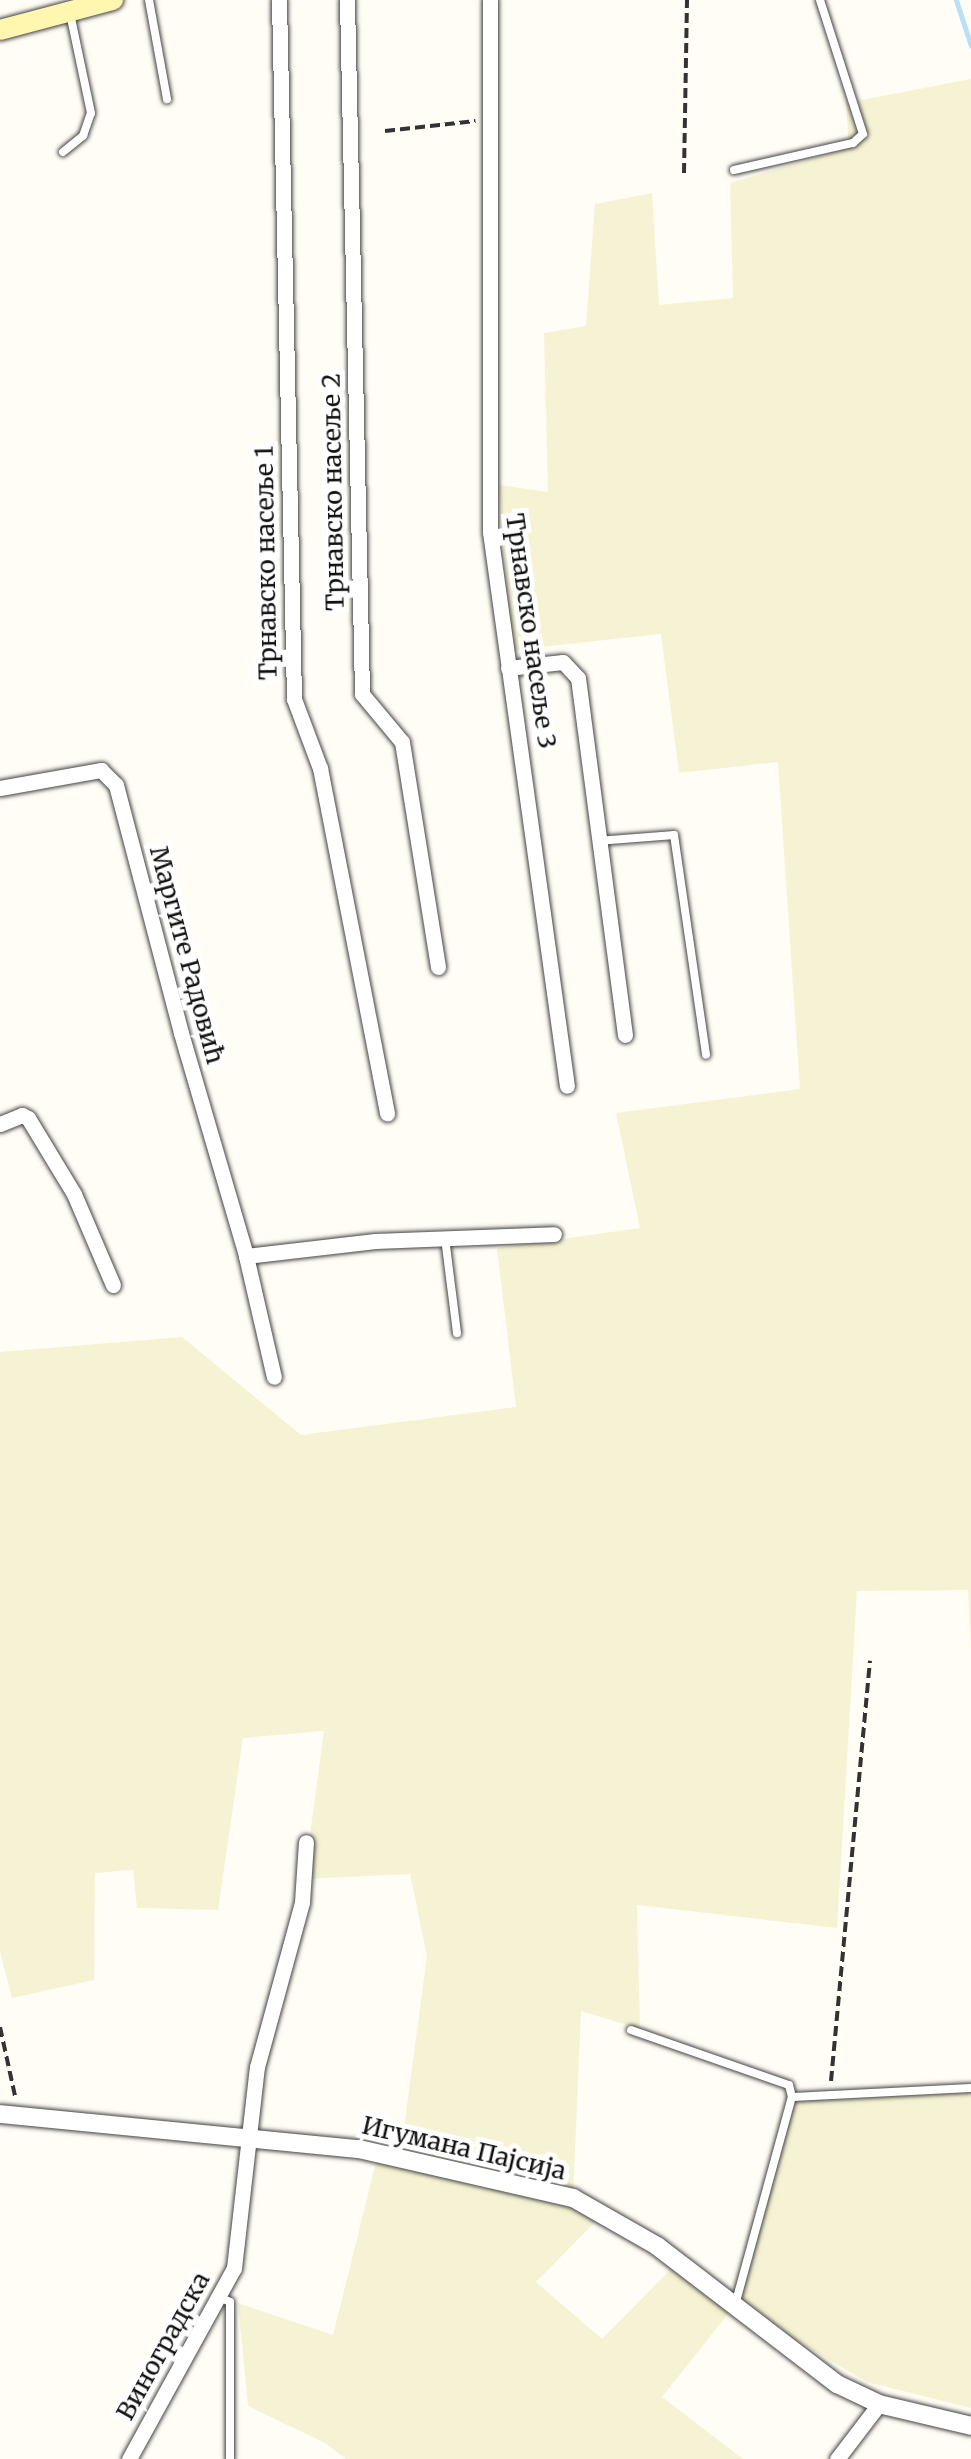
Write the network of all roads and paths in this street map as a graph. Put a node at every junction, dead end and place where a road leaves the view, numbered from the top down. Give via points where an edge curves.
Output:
1 (112, 0) edge
2 (150, 0) edge
3 (279, 0) edge
4 (347, 0) edge
5 (490, 0) edge
6 (687, 0) edge
7 (820, 0) edge
8 (69, 9) junction
9 (0, 30) edge
10 (167, 98) dead end
11 (491, 119) junction
12 (385, 130) dead end
13 (63, 152) dead end
14 (734, 170) dead end
15 (684, 173) dead end
16 (508, 668) junction
17 (0, 788) edge
18 (598, 841) junction
19 (438, 967) dead end
20 (624, 1036) dead end
21 (706, 1055) dead end
22 (567, 1086) dead end
23 (387, 1114) dead end
24 (0, 1124) edge
25 (554, 1234) dead end
26 (445, 1238) junction
27 (246, 1256) junction
28 (113, 1285) dead end
29 (457, 1333) dead end
30 (274, 1377) dead end
31 (870, 1661) dead end
32 (306, 1842) dead end
33 (0, 2027) edge
34 (631, 2030) dead end
35 (971, 2088) edge
36 (830, 2096) junction
37 (792, 2097) junction
38 (10, 2115) edge
39 (248, 2136) junction
40 (219, 2297) junction
41 (735, 2305) junction
42 (879, 2404) junction
43 (971, 2426) edge
44 (129, 2459) edge
45 (230, 2459) edge
46 (837, 2459) edge

1 - 8 main road
2 - 10 lane
3 - 23 street, Трнавско насеље 1 via 294,699 320,768
4 - 19 street, Трнавско насеље 2 via 362,694 402,742
5 - 11 street, Трнавско насеље 3
6 - 15 path
7 - 14 lane via 864,134 853,143
8 - 9 main road
8 - 13 lane via 91,113 83,136
11 - 12 path
11 - 16 street, Трнавско насеље 3 via 487,463
16 - 18 street via 562,662 573,668
16 - 22 street, Трнавско насеље 3
17 - 27 street, Маргите Радовић via 102,770 116,785
18 - 20 street
18 - 21 lane via 674,835
24 - 28 street via 28,1118 74,1194
25 - 26 street
26 - 27 street
26 - 29 lane
27 - 30 street, Маргите Радовић
31 - 36 path
32 - 39 street, Виноградска via 302,1902 260,2054
33 - 38 path
34 - 37 lane via 789,2084
35 - 36 lane
36 - 37 lane
37 - 41 lane
38 - 39 street, Игумана Пајсија
39 - 40 street, Виноградска via 234,2268
39 - 41 street, Игумана Пајсија via 359,2149 573,2198 657,2246
40 - 44 street, Виноградска
40 - 45 lane via 230,2302
41 - 42 street, Игумана Пајсија via 838,2384
42 - 43 street, Игумана Пајсија
42 - 46 street

